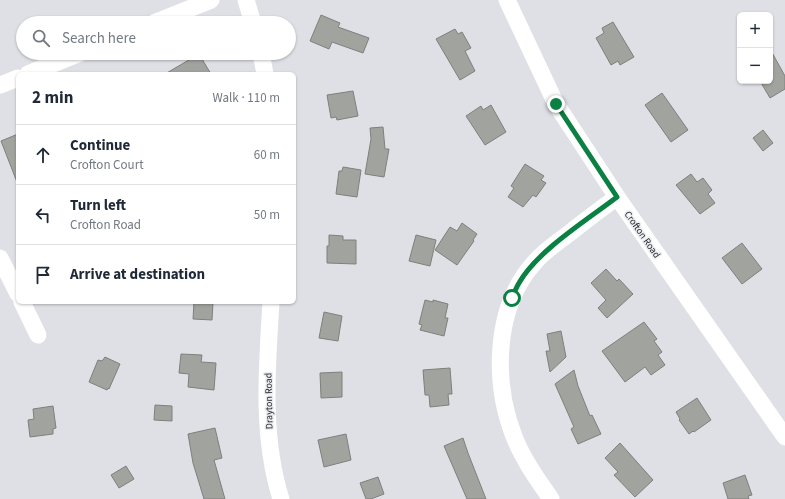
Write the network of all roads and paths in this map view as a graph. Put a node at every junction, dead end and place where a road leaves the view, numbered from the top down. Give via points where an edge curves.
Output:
1 (211, 0) edge
2 (246, 0) edge
3 (508, 0) edge
4 (171, 16) edge
5 (251, 16) edge
6 (63, 60) edge
7 (262, 60) edge
8 (33, 72) edge
9 (265, 72) edge
10 (16, 79) edge
11 (0, 85) edge
12 (617, 197) junction
13 (0, 258) edge
14 (16, 290) edge
15 (23, 304) edge
16 (271, 304) edge
17 (38, 334) dead end
18 (785, 437) edge
19 (281, 499) edge
20 (551, 499) edge

1 - 4 street
2 - 5 street
3 - 12 street, Crofton Road via 556,104
6 - 8 street
7 - 9 street
10 - 11 street
12 - 18 street, Crofton Road
12 - 20 street via 534,263 519,283 505,323 501,349 501,381 506,414 527,464
13 - 14 street
15 - 17 street
16 - 19 street, Drayton Road via 267,359 268,421 272,459

